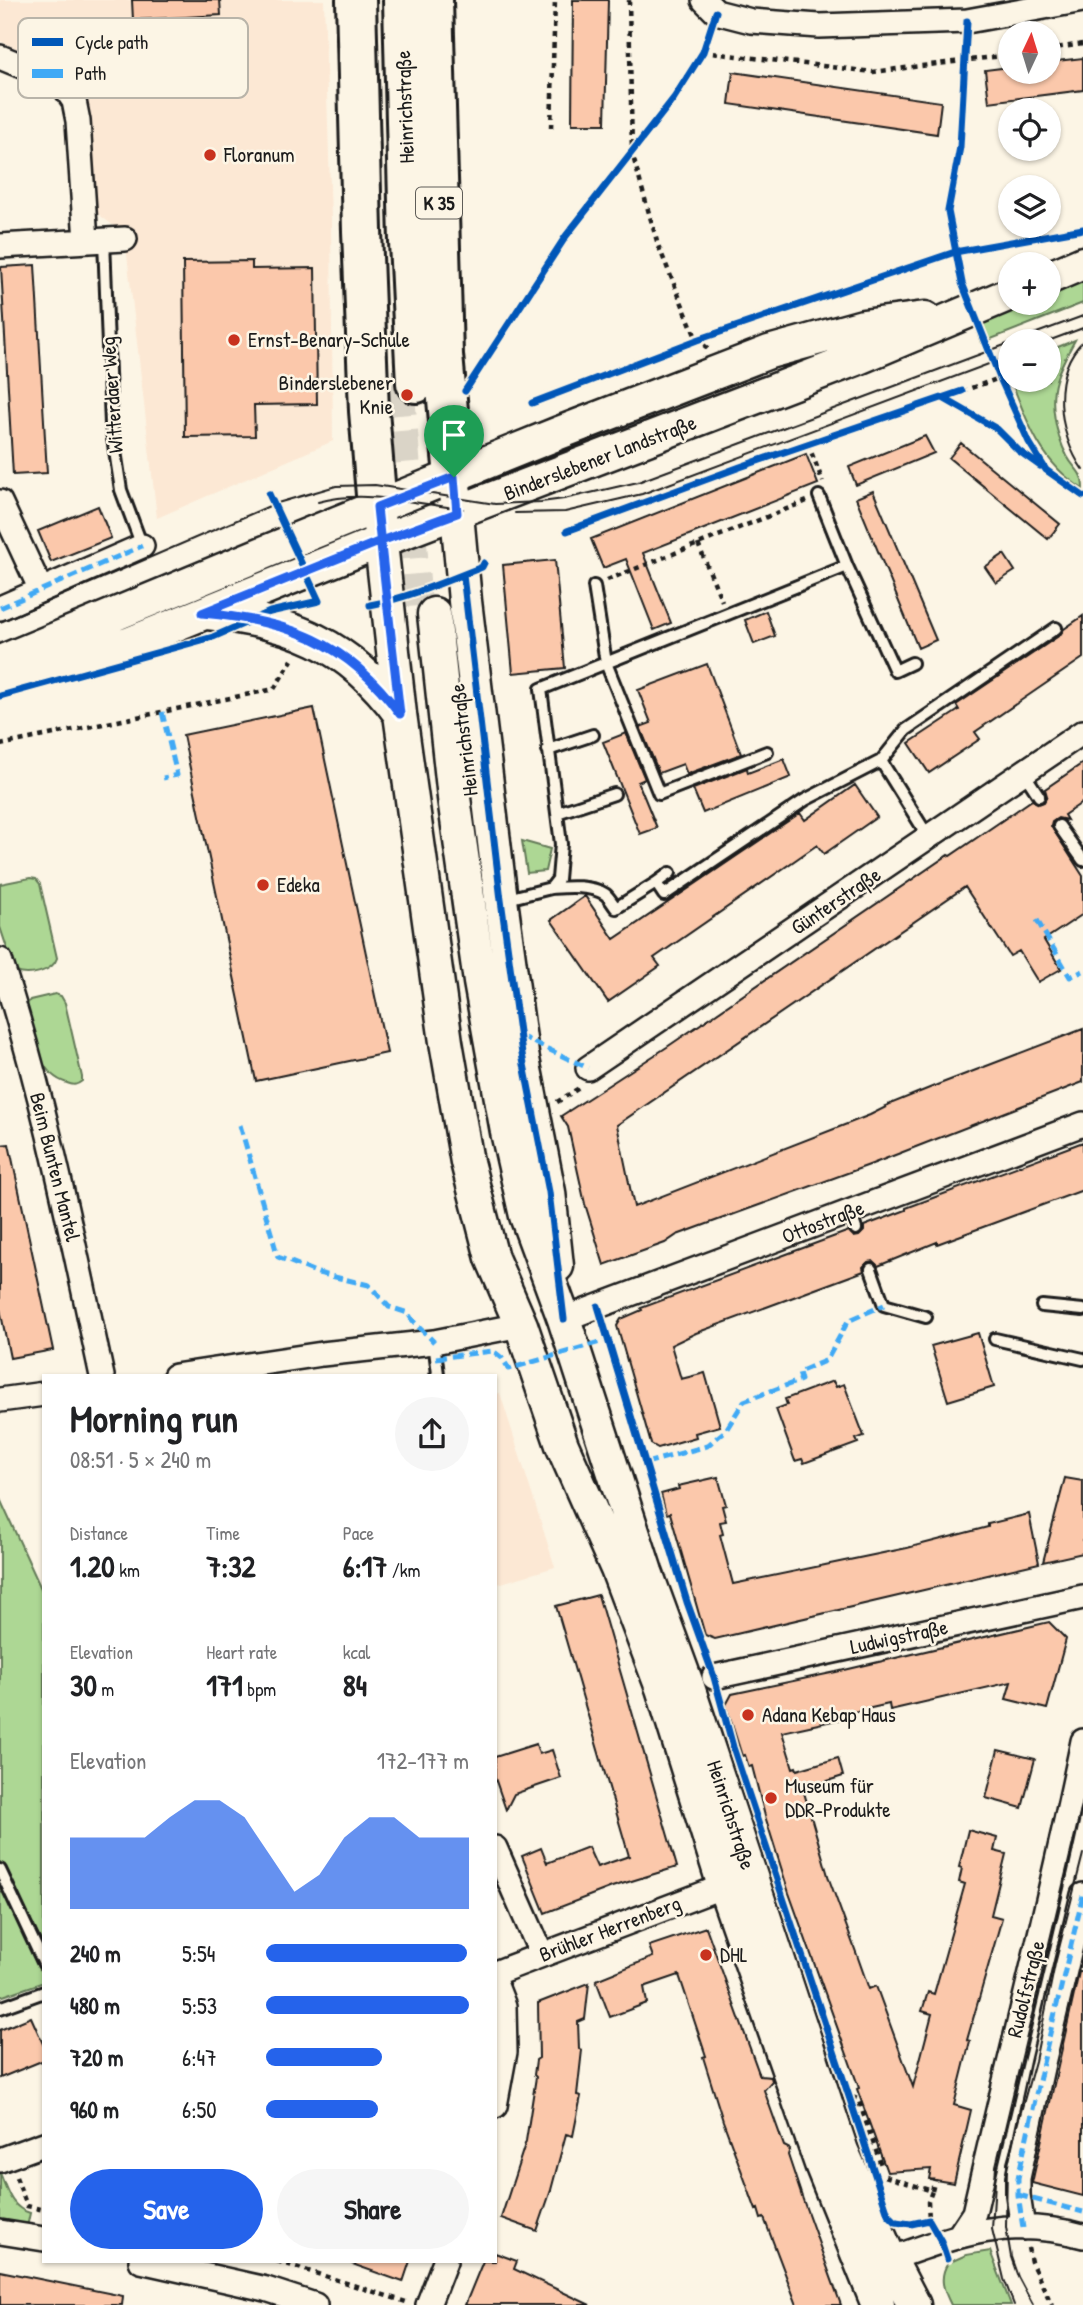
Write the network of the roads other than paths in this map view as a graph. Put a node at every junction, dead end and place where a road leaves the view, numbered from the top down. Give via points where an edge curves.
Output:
1 (356, 0) edge
2 (386, 0) edge
3 (402, 0) edge
4 (433, 0) edge
5 (1083, 0) edge
6 (710, 6) edge
7 (0, 57) edge
8 (18, 64) edge
9 (72, 98) edge
10 (105, 240) junction
11 (0, 246) edge
12 (1083, 263) edge
13 (1061, 272) edge
14 (998, 299) edge
15 (961, 314) junction
16 (455, 495) junction
17 (819, 496) road end
18 (0, 502) edge
19 (379, 524) junction
20 (142, 546) joint
21 (847, 566) junction
22 (594, 586) road end
23 (41, 590) junction
24 (0, 608) edge
25 (202, 613) junction
26 (1056, 628) dead end
27 (0, 662) edge
28 (606, 663) junction
29 (912, 663) dead end
30 (0, 679) edge
31 (400, 714) junction
32 (1083, 732) edge
33 (593, 736) dead end
34 (548, 750) junction
35 (767, 752) dead end
36 (881, 761) junction
37 (1024, 774) junction
38 (614, 794) dead end
39 (1039, 796) dead end
40 (557, 813) junction
41 (1059, 826) dead end
42 (929, 838) junction
43 (1083, 860) edge
44 (670, 873) dead end
45 (656, 883) junction
46 (551, 888) junction
47 (500, 900) junction
48 (0, 960) edge
49 (584, 1078) road end
50 (1083, 1124) edge
51 (871, 1269) dead end
52 (1042, 1306) dead end
53 (1083, 1310) edge
54 (926, 1317) dead end
55 (564, 1319) junction
56 (521, 1325) junction
57 (995, 1339) dead end
58 (435, 1342) junction
59 (1083, 1359) edge
60 (102, 1374) edge
61 (188, 1374) edge
62 (438, 1374) edge
63 (42, 1394) edge
64 (0, 1401) edge
65 (1083, 1597) edge
66 (714, 1677) dead end
67 (1083, 1741) edge
68 (497, 1853) edge
69 (0, 1870) edge
70 (724, 1886) junction
71 (1083, 1895) edge
72 (542, 1955) junction
73 (42, 1960) edge
74 (497, 1972) edge
75 (497, 1988) edge
76 (42, 1994) edge
77 (0, 2008) edge
78 (497, 2095) edge
79 (42, 2145) edge
80 (0, 2160) edge
81 (1023, 2228) junction
82 (0, 2232) edge
83 (960, 2234) junction
84 (1083, 2236) edge
85 (42, 2239) edge
86 (890, 2259) junction
87 (150, 2263) edge
88 (444, 2263) edge
89 (314, 2305) edge
90 (428, 2305) edge
91 (878, 2305) edge
92 (914, 2305) edge

1 - 19 highway, K 35 via 369,411
2 - 3 highway, Heinrichstraße / K 35 via 391,244 407,383 409,242
4 - 16 highway, K 35 via 443,355
5 - 6 street via 967,21 819,26 751,21
7 - 8 street, Witterdaer Weg
9 - 10 street, Witterdaer Weg
10 - 11 street
10 - 20 lane, Witterdaer Weg via 111,425 121,490
12 - 13 main road
14 - 15 main road, Binderslebener Landstraße
15 - 16 main road, Binderslebener Landstraße via 856,359
15 - 16 main road, Binderslebener Landstraße via 863,326 769,352
16 - 19 main road, Binderslebener Landstraße
16 - 47 main road, Heinrichstraße / K 35
17 - 21 lane
18 - 23 street
19 - 25 main road, Binderslebener Landstraße
19 - 27 main road, Binderslebener Landstraße
19 - 31 main road, K 35
20 - 23 street
21 - 28 lane
21 - 29 lane via 895,671
22 - 28 lane
23 - 24 street
25 - 30 main road, Binderslebener Landstraße via 128,644
25 - 31 main road via 282,626 342,653
26 - 36 lane via 906,730
28 - 34 lane via 541,690
28 - 35 lane via 659,794
31 - 56 main road, Heinrichstraße / K 35 via 467,1162 492,1258
32 - 37 street, Günterstraße
33 - 34 lane
34 - 40 lane
36 - 42 lane
36 - 45 lane via 805,800 664,895
37 - 39 lane
37 - 42 street, Günterstraße
38 - 40 lane
40 - 46 lane via 560,867
41 - 43 lane
42 - 49 street, Günterstraße
44 - 45 lane
45 - 46 lane via 616,908 605,895 590,889
46 - 47 lane
47 - 55 main road, Heinrichstraße / K 35 via 522,1054 549,1192
48 - 60 street, Beim Bunten Mantel via 70,1227
50 - 55 street, Ottostraße via 853,1220
51 - 54 lane via 884,1305
52 - 53 lane
55 - 56 main road, Heinrichstraße / K 35 via 526,1216 507,1132 425,615 459,967
55 - 86 main road, Heinrichstraße / K 35 via 842,2151
56 - 58 street
56 - 70 main road, Heinrichstraße / K 35 via 562,1445 617,1569 662,1688
57 - 59 lane
58 - 61 street
58 - 62 lane
63 - 64 street
65 - 66 street, Ludwigstraße
67 - 83 street, Rudolfstraße via 974,2213
68 - 72 street
69 - 73 lane
70 - 72 street, Brühler Herrenberg
70 - 91 main road, Heinrichstraße / K 35 via 821,2164
71 - 81 street, Rudolfstraße via 1018,2178
72 - 74 street, Brühler Herrenberg
75 - 78 street via 504,2006 505,2052
76 - 77 lane
79 - 80 street
81 - 83 street
81 - 84 street
82 - 85 street
83 - 86 street
86 - 92 main road, Heinrichstraße / K 35
87 - 89 street via 266,2289
88 - 90 street

